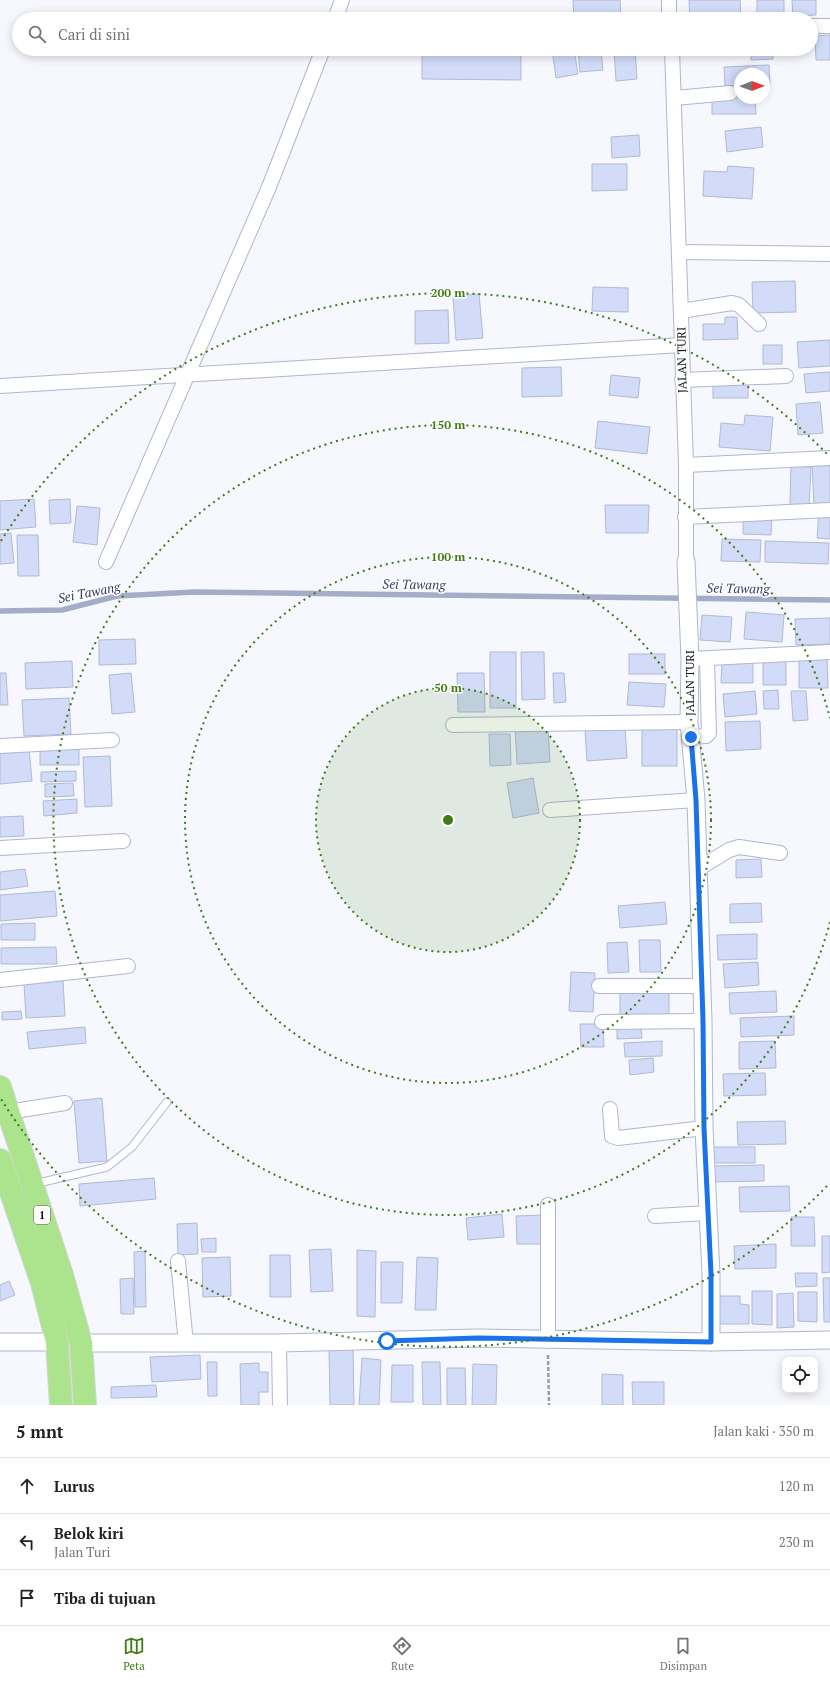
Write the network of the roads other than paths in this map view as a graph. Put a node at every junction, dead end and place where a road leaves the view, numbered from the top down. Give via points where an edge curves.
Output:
1 (342, 0) edge
2 (669, 0) edge
3 (338, 12) edge
4 (669, 12) edge
5 (818, 26) edge
6 (830, 26) edge
7 (320, 56) edge
8 (672, 56) edge
9 (730, 93) dead end
10 (675, 98) junction
11 (680, 252) junction
12 (830, 254) edge
13 (681, 311) junction
14 (759, 324) dead end
15 (682, 345) junction
16 (187, 376) junction
17 (786, 376) dead end
18 (682, 380) junction
19 (0, 386) edge
20 (830, 458) edge
21 (686, 465) junction
22 (830, 510) edge
23 (685, 517) junction
24 (686, 561) joint
25 (106, 562) dead end
26 (830, 652) edge
27 (690, 659) junction
28 (708, 659) junction
29 (453, 725) dead end
30 (690, 729) junction
31 (112, 740) dead end
32 (0, 746) edge
33 (696, 800) junction
34 (550, 810) dead end
35 (123, 841) dead end
36 (0, 848) edge
37 (780, 853) dead end
38 (698, 869) junction
39 (128, 966) dead end
40 (0, 980) edge
41 (599, 986) dead end
42 (702, 986) junction
43 (703, 1021) junction
44 (602, 1022) dead end
45 (0, 1087) edge
46 (167, 1102) dead end
47 (65, 1103) dead end
48 (610, 1109) dead end
49 (8, 1112) junction
50 (704, 1128) junction
51 (0, 1160) edge
52 (32, 1185) junction
53 (548, 1205) dead end
54 (708, 1213) junction
55 (656, 1216) dead end
56 (178, 1261) dead end
57 (830, 1340) edge
58 (548, 1341) junction
59 (0, 1342) edge
60 (57, 1342) junction
61 (711, 1342) junction
62 (279, 1343) junction
63 (81, 1344) junction
64 (186, 1344) junction
65 (61, 1405) edge
66 (85, 1405) edge
67 (280, 1405) edge

1 - 3 street
2 - 4 street
5 - 6 street
7 - 16 street via 269,187
8 - 10 street, JALAN TURI
9 - 10 street
10 - 11 street, JALAN TURI
11 - 12 street
11 - 13 street, JALAN TURI
13 - 14 street via 732,303 739,305
13 - 15 street, JALAN TURI
15 - 16 street
15 - 18 street, JALAN TURI
16 - 19 street
16 - 25 street
17 - 18 street
18 - 21 street, JALAN TURI
20 - 21 street
21 - 23 street, JALAN TURI
22 - 23 street
23 - 24 street, JALAN TURI
24 - 27 street, JALAN TURI
26 - 28 street
27 - 28 street
27 - 30 street, JALAN TURI
28 - 30 street via 709,733 706,736
29 - 30 street
30 - 33 street, JALAN TURI
31 - 32 street
33 - 34 street
33 - 38 street, JALAN TURI
35 - 36 street
37 - 38 street via 739,847 729,850
38 - 42 street, JALAN TURI
39 - 40 street
41 - 42 street
42 - 43 street, JALAN TURI
43 - 44 street
43 - 50 street, JALAN TURI
45 - 49 highway, 1
46 - 52 lane via 132,1146 107,1167
47 - 49 street
48 - 50 street via 612,1136 618,1138
49 - 52 highway, 1
50 - 54 street, JALAN TURI
51 - 60 highway, 1 via 42,1283
52 - 63 highway, 1 via 62,1275
53 - 58 street
54 - 55 street
54 - 61 street, JALAN TURI
56 - 64 street
57 - 61 street
58 - 61 street
58 - 62 street via 477,1338
59 - 60 street
60 - 65 highway, 1
62 - 64 street
62 - 67 street
63 - 64 street
63 - 66 highway, 1

